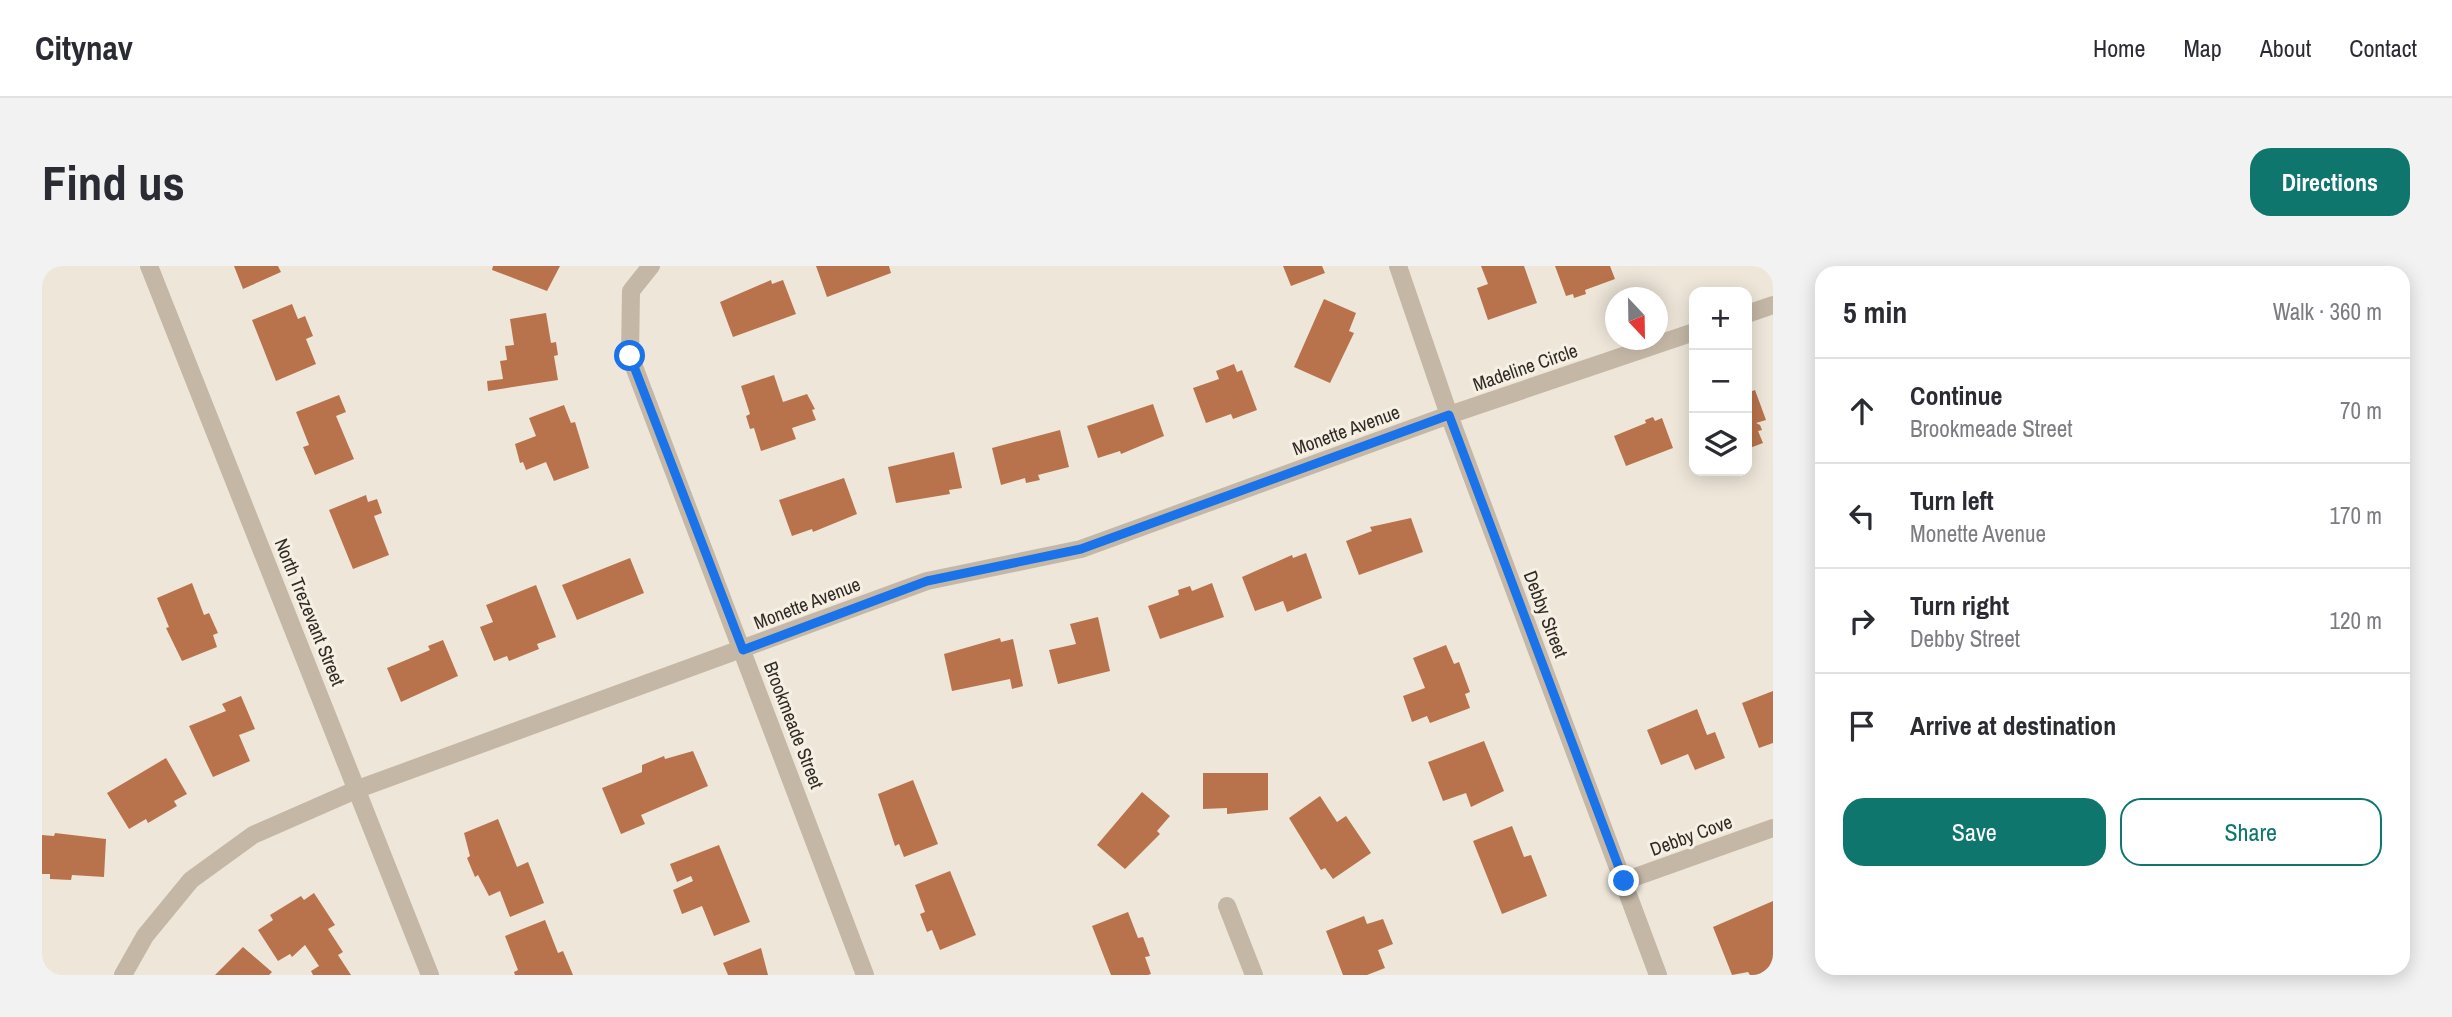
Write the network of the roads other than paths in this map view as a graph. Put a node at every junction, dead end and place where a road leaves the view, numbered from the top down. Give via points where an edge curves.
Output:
1 (149, 266) edge
2 (651, 266) edge
3 (1398, 266) edge
4 (1773, 305) edge
5 (1752, 312) edge
6 (1689, 333) edge
7 (1449, 415) junction
8 (743, 650) junction
9 (358, 789) junction
10 (1773, 828) edge
11 (1624, 881) junction
12 (1227, 906) dead end
13 (123, 975) edge
14 (430, 975) edge
15 (865, 975) edge
16 (1254, 975) edge
17 (1658, 975) edge

1 - 9 street, North Trezevant Street
2 - 8 street, Brookmeade Street via 631,291 630,356
3 - 7 street, Debby Street
4 - 5 street
6 - 7 street, Madeline Circle
7 - 8 street, Monette Avenue via 1081,549 927,581
7 - 11 street, Debby Street
8 - 9 street, Monette Avenue
8 - 15 street, Brookmeade Street
9 - 13 street, Monette Avenue via 253,835 191,880 145,936
9 - 14 street, North Trezevant Street
10 - 11 street, Debby Cove
11 - 17 street, Debby Street
12 - 16 street

